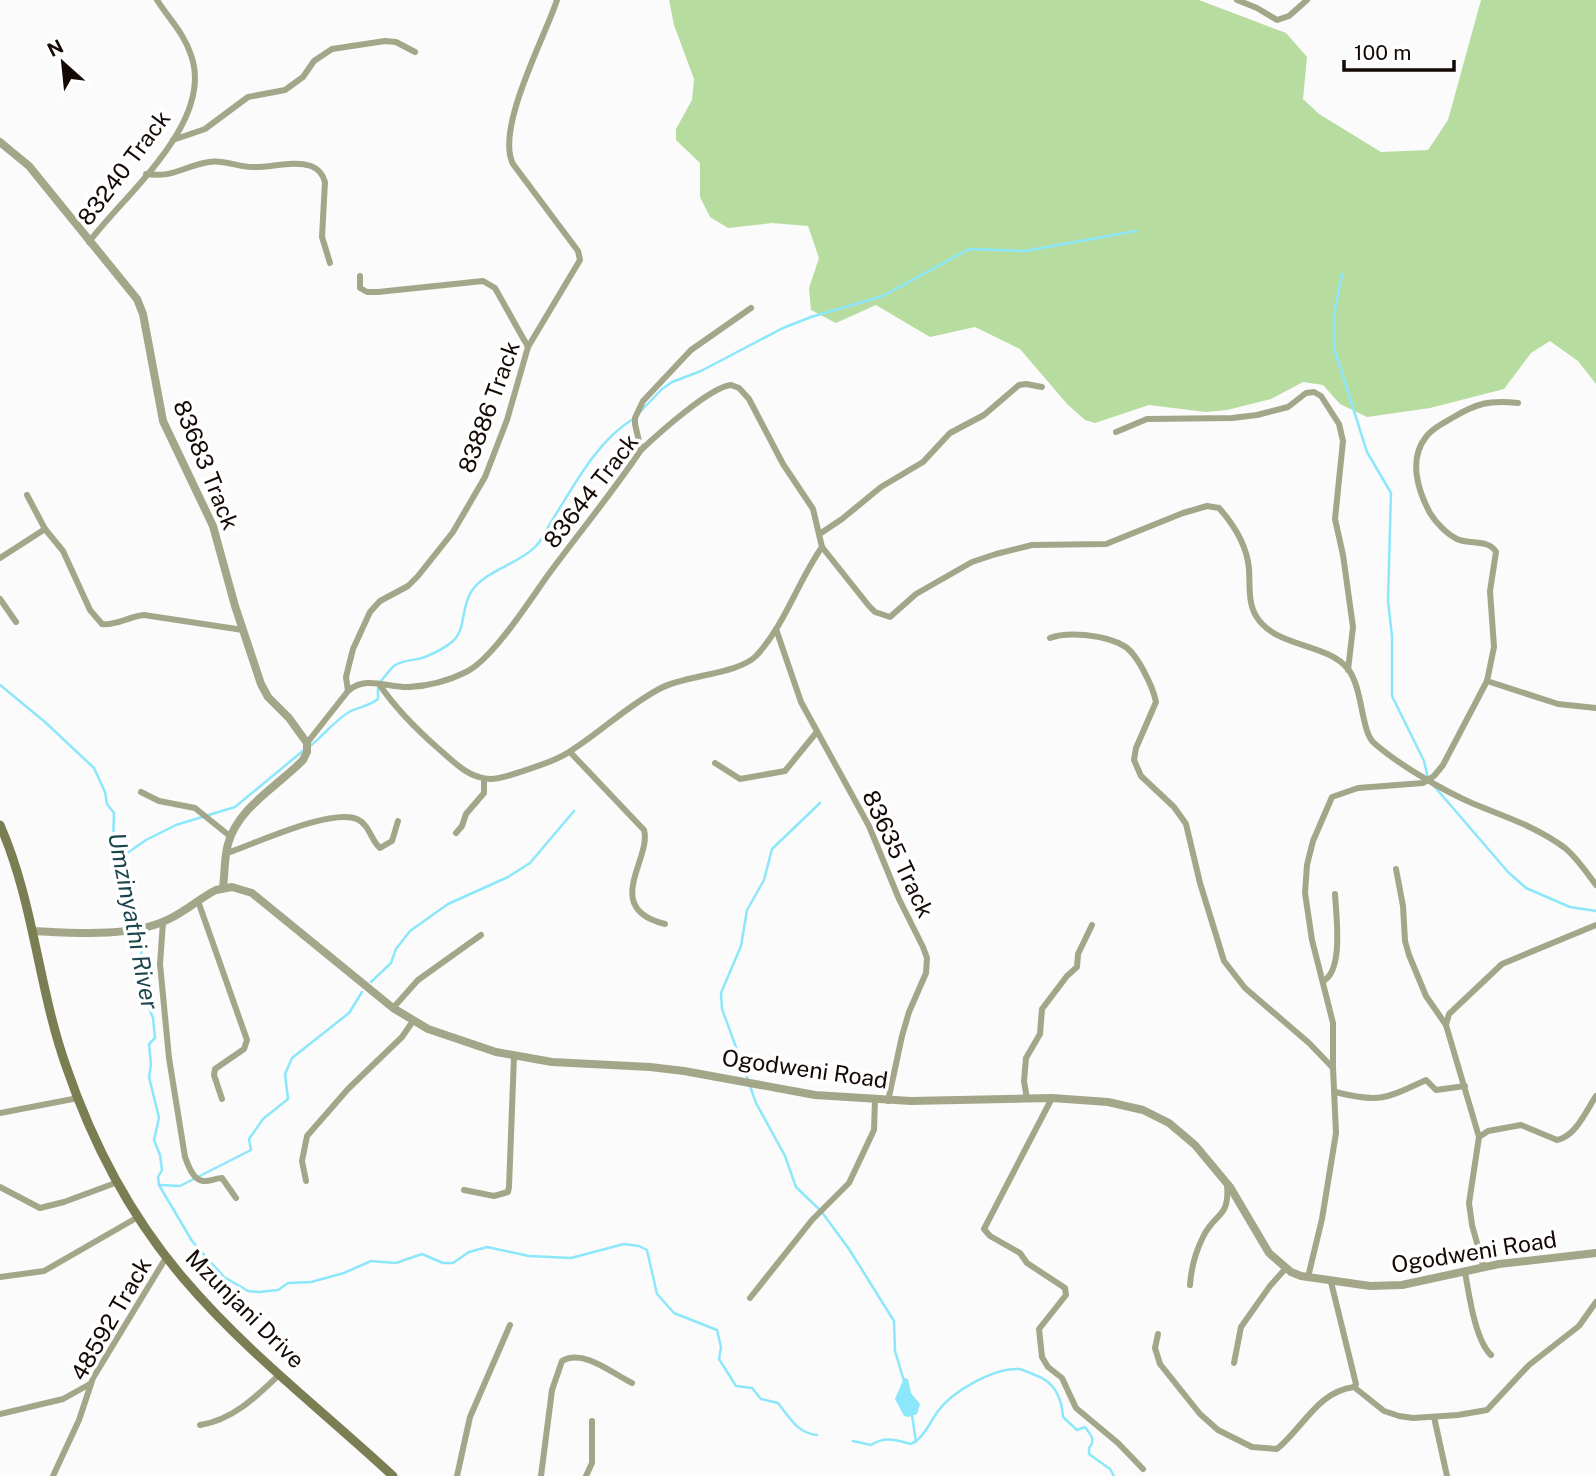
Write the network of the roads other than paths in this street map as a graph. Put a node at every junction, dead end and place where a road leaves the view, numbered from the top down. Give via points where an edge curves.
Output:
1 (157, 0) edge
2 (557, 0) edge
3 (1237, 0) edge
4 (1307, 0) edge
5 (415, 52) dead end
6 (173, 140) junction
7 (0, 142) edge
8 (146, 174) junction
9 (89, 243) junction
10 (331, 262) dead end
11 (359, 276) dead end
12 (751, 308) dead end
13 (528, 347) junction
14 (1042, 387) dead end
15 (1518, 403) dead end
16 (1116, 432) dead end
17 (641, 450) junction
18 (27, 495) dead end
19 (45, 529) junction
20 (821, 533) junction
21 (822, 547) junction
22 (0, 558) edge
23 (0, 599) edge
24 (16, 621) dead end
25 (243, 629) junction
26 (776, 629) junction
27 (1050, 638) dead end
28 (1349, 670) junction
29 (1487, 681) junction
30 (379, 684) junction
31 (348, 691) junction
32 (1596, 708) edge
33 (817, 733) junction
34 (307, 743) junction
35 (570, 751) junction
36 (715, 763) dead end
37 (484, 779) junction
38 (1429, 780) junction
39 (141, 792) dead end
40 (398, 821) dead end
41 (0, 825) edge
42 (456, 833) dead end
43 (231, 837) junction
44 (227, 853) junction
45 (1396, 869) dead end
46 (1596, 885) edge
47 (223, 888) junction
48 (1335, 894) dead end
49 (198, 901) junction
50 (163, 922) junction
51 (666, 925) dead end
52 (1091, 925) dead end
53 (1596, 925) edge
54 (33, 931) junction
55 (481, 935) dead end
56 (1323, 981) junction
57 (394, 1008) junction
58 (413, 1021) junction
59 (1447, 1025) junction
60 (514, 1056) junction
61 (1332, 1068) junction
62 (1465, 1086) junction
63 (1335, 1093) junction
64 (1596, 1096) edge
65 (78, 1098) junction
66 (1052, 1098) junction
67 (222, 1099) dead end
68 (875, 1099) junction
69 (1027, 1099) junction
70 (888, 1101) junction
71 (0, 1113) edge
72 (1479, 1136) junction
73 (306, 1181) dead end
74 (118, 1182) junction
75 (1227, 1184) junction
76 (0, 1187) edge
77 (464, 1190) dead end
78 (236, 1198) dead end
79 (138, 1217) junction
80 (1596, 1253) edge
81 (167, 1256) junction
82 (1286, 1268) junction
83 (1484, 1268) junction
84 (1465, 1272) junction
85 (0, 1277) edge
86 (1308, 1277) junction
87 (1331, 1282) junction
88 (1189, 1285) dead end
89 (750, 1298) dead end
90 (1596, 1302) edge
91 (510, 1325) dead end
92 (1158, 1334) dead end
93 (1491, 1355) dead end
94 (1234, 1363) dead end
95 (281, 1374) junction
96 (632, 1383) dead end
97 (90, 1384) junction
98 (1354, 1387) junction
99 (0, 1414) edge
100 (1434, 1417) junction
101 (592, 1421) dead end
102 (200, 1425) dead end
103 (1143, 1469) dead end
104 (53, 1476) edge
105 (393, 1476) edge
106 (457, 1476) edge
107 (541, 1476) edge
108 (586, 1476) edge
109 (1447, 1476) edge

1 - 6 street, 83240 Track via 182,33 194,64 194,95
2 - 13 street, 83886 Track via 530,66 509,130 508,149 513,164 578,251 580,260
3 - 4 street via 1277,20
5 - 6 street via 384,41 332,49 285,90 248,97 205,129
6 - 8 street, 83240 Track
7 - 9 street, 83683 Track via 29,166
8 - 9 street, 83240 Track
8 - 10 street via 170,175 217,161 248,167 314,167 325,182 322,237
9 - 25 street, 83683 Track via 122,278 141,307 161,416 213,526
11 - 13 street via 360,288 367,292 488,282
12 - 17 street via 691,350 643,401 635,418
13 - 31 street, 83886 Track via 485,477 453,531 418,576 370,612 352,649
14 - 20 street via 1019,385 984,415 950,433 923,462
15 - 29 street via 1485,402 1465,410 1427,434 1416,462 1418,484 1437,522 1457,539 1489,544 1496,552 1490,591 1494,646
16 - 28 street via 1147,419 1257,415 1288,407 1306,393 1321,396 1339,424 1343,441 1335,519 1353,627
17 - 20 street, 83644 Track via 712,392 736,386 749,399 813,509
17 - 30 street, 83644 Track via 475,667 429,685
18 - 19 street
19 - 22 street
19 - 25 street via 63,551 90,610 102,624 144,615
20 - 21 street, 83644 Track
21 - 26 street
21 - 28 street via 869,607 890,617 916,594 972,562 996,554 1032,545 1106,544 1183,513 1207,506 1219,508 1246,550 1252,607 1261,623
23 - 24 street
25 - 34 street, 83683 Track via 268,697
26 - 33 street, 83635 Track via 801,702
26 - 35 street via 750,661 661,688
27 - 61 street via 1069,633 1116,643 1128,649 1140,666 1156,702 1134,760 1149,785 1186,824 1224,961 1245,988
28 - 38 street via 1370,739
29 - 32 street via 1558,704
29 - 38 street via 1443,765
30 - 31 street, 83644 Track via 362,683
30 - 37 street via 395,707 436,746 469,773
31 - 34 street
33 - 36 street via 779,773 740,779
33 - 70 street, 83635 Track via 869,826 927,958 926,973 902,1036
34 - 43 street via 303,760 244,814
35 - 37 street via 510,776
35 - 51 street via 644,830 632,880 634,901 654,922
37 - 42 street via 484,793
38 - 46 street via 1540,831 1568,850
38 - 56 street via 1416,785 1358,788 1336,794 1328,803 1310,853 1305,893
39 - 43 street via 159,801 195,808
40 - 44 street via 391,841 380,848 363,823 349,818 298,825
41 - 54 main road, Mzunjani Drive via 18,870
43 - 44 street
44 - 47 street
45 - 59 street via 1409,955 1426,996
47 - 49 street
47 - 57 street, Ogodweni Road via 252,893
48 - 56 street via 1334,970
49 - 50 street
49 - 67 street via 247,1040 244,1049 215,1069
50 - 54 street via 89,933
50 - 78 street via 160,964 185,1157 198,1179 222,1178
52 - 69 street via 1077,967 1042,1008 1040,1034 1026,1058
53 - 59 street via 1502,964 1457,1005
54 - 65 main road, Mzunjani Drive via 60,1049
55 - 57 street via 418,980
56 - 61 street via 1333,1023
57 - 58 street, Ogodweni Road
58 - 60 street, Ogodweni Road
58 - 73 street via 307,1136 302,1161
59 - 62 street
60 - 68 street, Ogodweni Road via 650,1066 803,1093
60 - 77 street via 508,1192 494,1196
61 - 63 street
62 - 63 street via 1436,1090 1426,1080 1374,1100
62 - 72 street
63 - 86 street via 1336,1133
64 - 72 street via 1570,1135 1562,1139 1521,1125
65 - 71 street
65 - 74 main road, Mzunjani Drive
66 - 69 street, Ogodweni Road
66 - 75 street, Ogodweni Road via 1127,1105 1158,1116 1195,1145
66 - 103 street via 984,1229 1065,1288 1066,1295 1039,1329 1042,1357 1062,1378 1080,1412
68 - 70 street, Ogodweni Road
68 - 89 street via 874,1129 849,1183 811,1220
69 - 70 street, Ogodweni Road
72 - 83 street via 1469,1203
74 - 76 street via 40,1208
74 - 79 main road, Mzunjani Drive
75 - 82 street, Ogodweni Road via 1269,1253
75 - 88 street via 1229,1200 1203,1236
79 - 81 main road, Mzunjani Drive
79 - 85 street via 44,1270
80 - 83 street, Ogodweni Road
81 - 95 main road, Mzunjani Drive via 212,1310
81 - 97 street, 48592 Track
82 - 86 street, Ogodweni Road
82 - 94 street via 1241,1327
83 - 84 street, Ogodweni Road
84 - 87 street, Ogodweni Road via 1402,1285
84 - 93 street via 1480,1335
86 - 87 street, Ogodweni Road
87 - 98 street
90 - 100 street via 1579,1326 1529,1365 1487,1410
91 - 106 street via 470,1418
92 - 98 street via 1155,1348 1160,1364 1179,1390 1214,1426 1254,1448 1277,1449 1313,1407 1339,1390
95 - 102 street via 230,1415
95 - 105 main road, Mzunjani Drive
96 - 107 street via 575,1357 562,1361 552,1390
97 - 99 street via 63,1399
97 - 104 street, 48592 Track
98 - 100 street via 1389,1414
100 - 109 street
101 - 108 street via 592,1463

